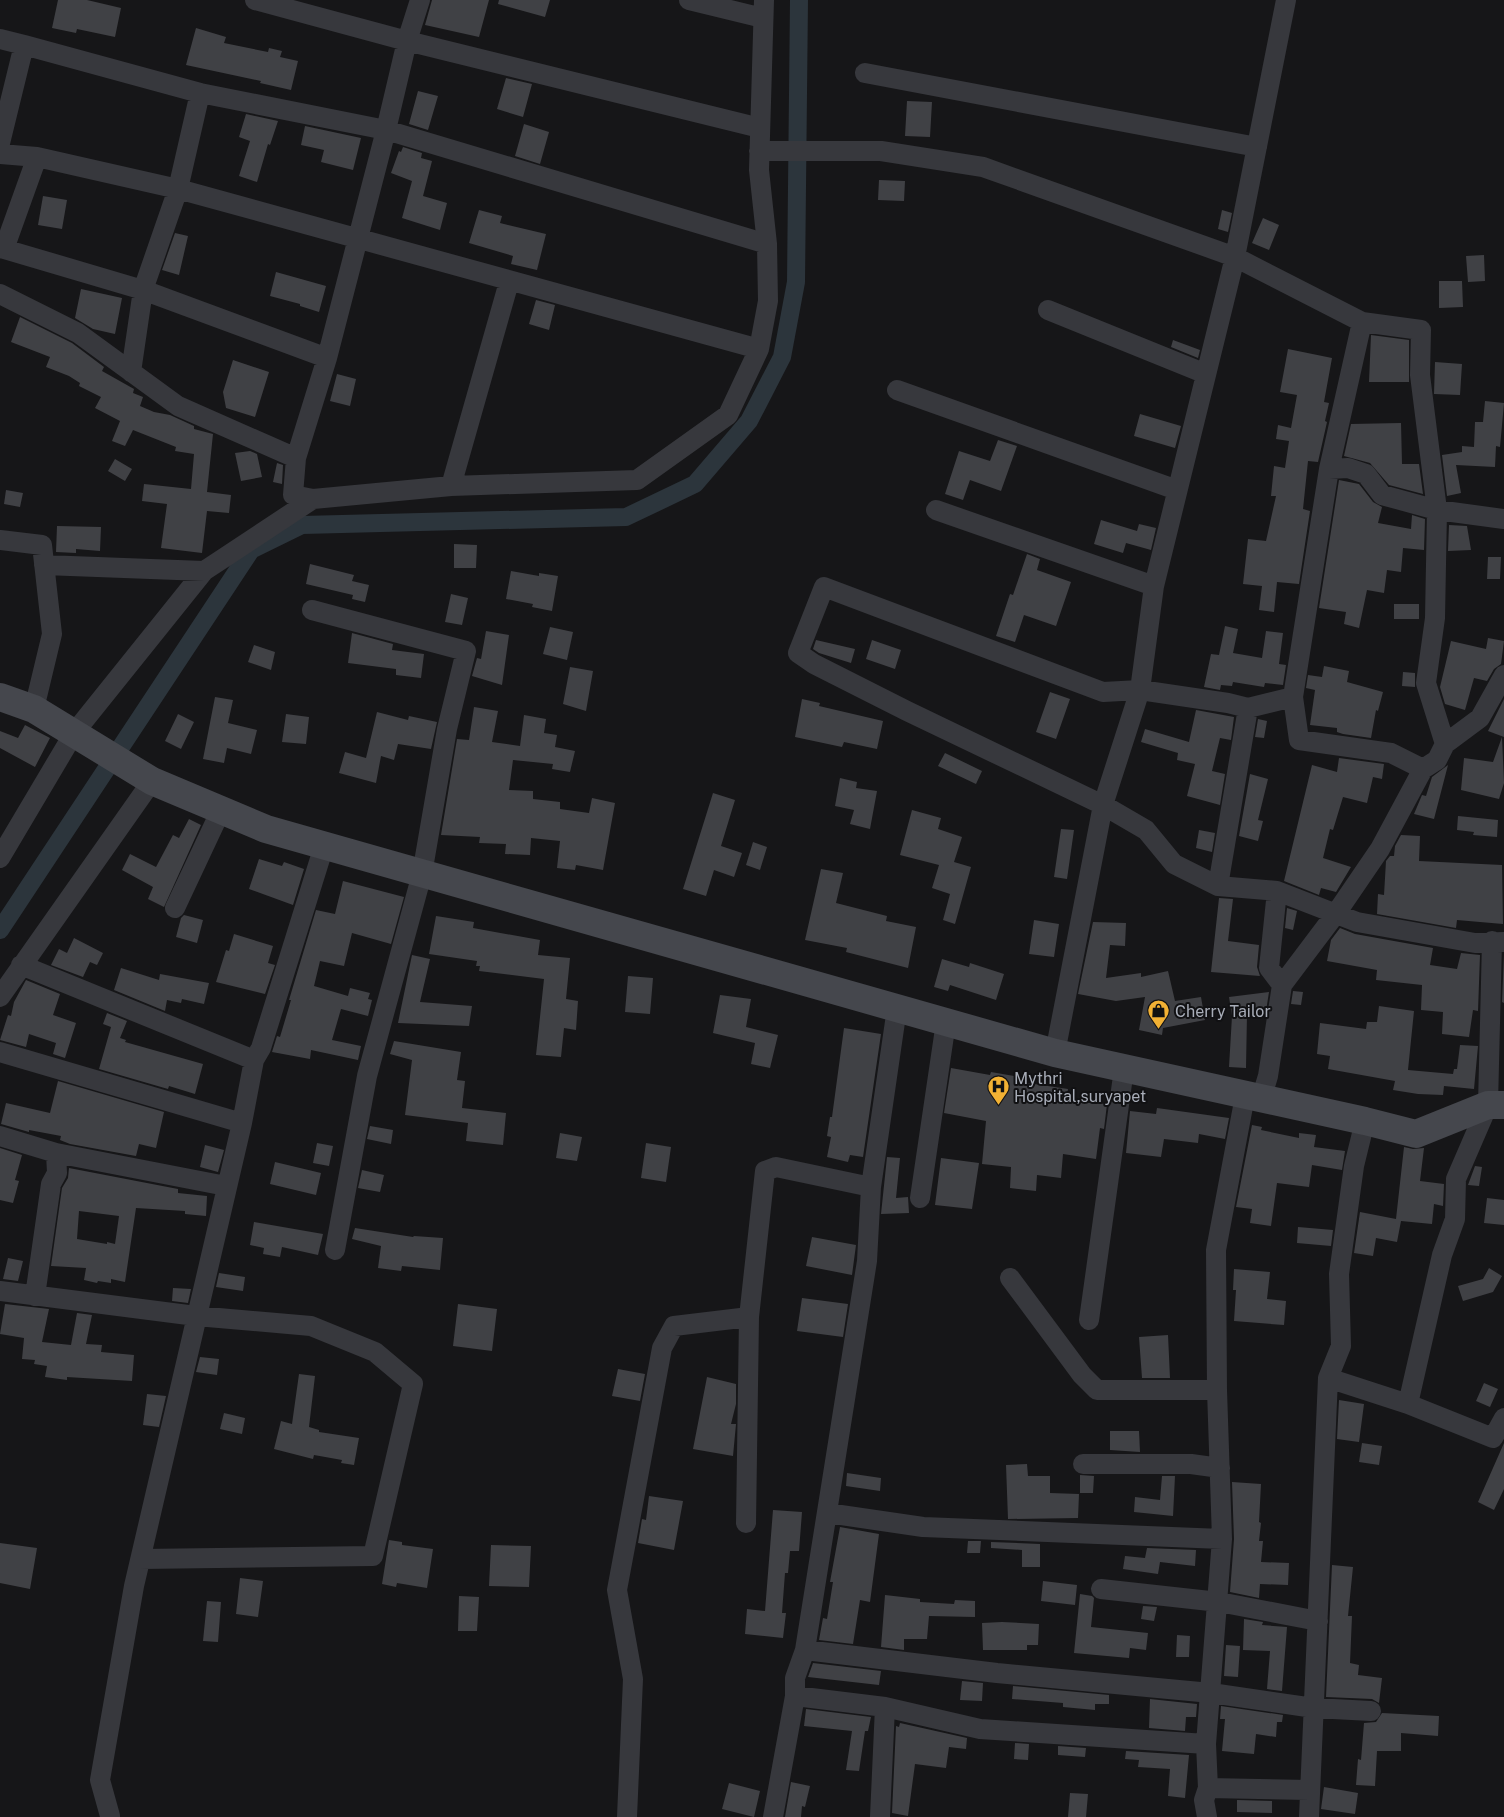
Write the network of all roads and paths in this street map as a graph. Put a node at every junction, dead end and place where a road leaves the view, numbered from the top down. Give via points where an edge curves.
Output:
1 (255, 0) edge
2 (420, 0) edge
3 (689, 0) edge
4 (1286, 0) edge
5 (764, 9) edge
6 (0, 39) edge
7 (407, 41) junction
8 (24, 45) junction
9 (865, 73) dead end
10 (200, 93) junction
11 (760, 128) junction
12 (386, 130) junction
13 (0, 143) edge
14 (1257, 148) junction
15 (760, 151) junction
16 (0, 154) edge
17 (37, 156) junction
18 (178, 189) junction
19 (357, 237) junction
20 (767, 244) junction
21 (2, 252) edge
22 (1235, 257) junction
23 (509, 282) junction
24 (143, 290) junction
25 (0, 294) edge
26 (1048, 310) dead end
27 (1362, 322) junction
28 (759, 349) junction
29 (327, 358) junction
30 (131, 372) junction
31 (1206, 374) junction
32 (897, 390) dead end
33 (296, 458) junction
34 (1329, 468) junction
35 (451, 486) junction
36 (1178, 490) junction
37 (314, 499) junction
38 (936, 510) dead end
39 (1437, 510) junction
40 (1504, 519) edge
41 (0, 540) edge
42 (44, 565) junction
43 (204, 572) junction
44 (1154, 586) junction
45 (312, 610) dead end
46 (1504, 675) edge
47 (1140, 690) junction
48 (0, 697) edge
49 (1294, 697) junction
50 (1248, 708) junction
51 (34, 709) junction
52 (78, 736) junction
53 (1445, 744) junction
54 (1423, 769) junction
55 (149, 780) junction
56 (1103, 805) junction
57 (221, 810) junction
58 (324, 846) junction
59 (0, 858) edge
60 (422, 874) junction
61 (1218, 886) junction
62 (1277, 891) junction
63 (176, 908) dead end
64 (1337, 912) junction
65 (1498, 942) edge
66 (21, 965) junction
67 (1282, 985) junction
68 (0, 997) edge
69 (898, 1008) junction
70 (946, 1022) junction
71 (0, 1052) edge
72 (1055, 1053) junction
73 (254, 1060) junction
74 (1124, 1069) junction
75 (1253, 1098) junction
76 (1496, 1105) edge
77 (1365, 1120) junction
78 (242, 1123) junction
79 (0, 1136) edge
80 (56, 1153) junction
81 (226, 1186) junction
82 (871, 1187) junction
83 (920, 1198) dead end
84 (335, 1250) dead end
85 (1010, 1278) dead end
86 (0, 1291) edge
87 (34, 1296) junction
88 (196, 1316) junction
89 (749, 1317) junction
90 (1089, 1320) dead end
91 (1328, 1378) junction
92 (1217, 1390) junction
93 (1408, 1404) junction
94 (1504, 1418) edge
95 (1083, 1464) dead end
96 (1220, 1468) junction
97 (827, 1513) junction
98 (746, 1523) dead end
99 (1222, 1540) junction
100 (141, 1559) junction
101 (1101, 1589) dead end
102 (1219, 1602) junction
103 (1318, 1621) junction
104 (805, 1650) junction
105 (1211, 1693) junction
106 (795, 1696) junction
107 (885, 1707) junction
108 (1314, 1708) junction
109 (1371, 1711) dead end
110 (1206, 1744) junction
111 (1208, 1788) junction
112 (1309, 1790) junction
113 (110, 1816) dead end
114 (627, 1817) edge
115 (773, 1817) edge
116 (880, 1817) edge
117 (1207, 1817) edge
118 (1309, 1817) edge

1 - 7 street
2 - 7 street
3 - 5 street
4 - 14 street
5 - 11 street
6 - 8 street
7 - 11 street
7 - 12 street
8 - 10 street
8 - 13 street
9 - 14 street
10 - 12 street
10 - 18 street
11 - 15 street
12 - 19 street
12 - 20 street
14 - 22 street
15 - 20 street
15 - 22 street via 881,151 983,167
16 - 17 street
17 - 18 street
17 - 21 street
18 - 19 street
18 - 24 street
19 - 23 street
19 - 29 street
20 - 28 street via 768,301
21 - 24 street
22 - 27 street
22 - 31 street
23 - 28 street
23 - 35 street
24 - 29 street
24 - 30 street
25 - 30 street via 78,333
26 - 31 street
27 - 34 street
27 - 39 street via 1421,330 1420,375
28 - 35 street via 728,415 637,480
29 - 33 street
30 - 33 street via 178,406
31 - 36 street
32 - 36 street
33 - 37 street via 293,495
34 - 39 street via 1348,468 1366,474 1382,495
34 - 49 street
35 - 37 street
36 - 44 street
37 - 43 street
38 - 44 street
39 - 40 street
39 - 53 street via 1435,618 1426,684
41 - 42 street via 42,545
42 - 43 street
42 - 51 street via 52,634
43 - 52 street
44 - 47 street
45 - 60 street via 466,651 447,729
46 - 53 street via 1480,718
47 - 50 street
47 - 56 street
47 - 56 street via 1103,692 824,587 798,653 907,711
48 - 51 main road
49 - 50 street
49 - 54 street via 1299,740 1391,753
50 - 61 street
51 - 52 main road
52 - 55 main road
52 - 59 street
53 - 54 street via 1437,760
54 - 64 street via 1380,849
55 - 57 main road
55 - 66 street
56 - 61 street via 1146,830 1174,864
56 - 72 street
57 - 58 main road via 266,829
57 - 63 street
58 - 60 main road
58 - 73 street via 262,1048
60 - 69 main road
60 - 84 street via 367,1076
61 - 62 street
62 - 64 street
62 - 67 street via 1269,968
64 - 65 street via 1357,922 1475,943
64 - 67 street
65 - 76 street
66 - 68 street
66 - 73 street
67 - 75 street via 1268,1076
69 - 70 main road
69 - 82 street
70 - 72 main road
70 - 83 street
71 - 78 street
72 - 74 main road
73 - 78 street
74 - 75 main road
74 - 90 street
75 - 77 main road
75 - 92 street via 1216,1250
76 - 77 main road via 1416,1134
76 - 93 street via 1456,1179 1455,1219 1442,1255
77 - 91 street via 1354,1166 1339,1274 1341,1346
78 - 81 street
79 - 80 street
80 - 81 street
80 - 87 street via 57,1173 51,1184
81 - 88 street
82 - 89 street via 776,1167 765,1171
82 - 97 street via 867,1261
85 - 92 street via 1082,1375 1097,1390
86 - 87 street
87 - 88 street
88 - 100 street
88 - 100 street via 311,1326 375,1352 413,1384 374,1556
89 - 98 street
89 - 114 street via 674,1326 662,1348 617,1590 633,1679
91 - 93 street
91 - 103 street
92 - 96 street
93 - 94 street via 1493,1438
95 - 96 street via 1191,1464
96 - 99 street
97 - 99 street via 923,1527
97 - 104 street
99 - 102 street
100 - 113 street via 100,1780
101 - 102 street
102 - 103 street
102 - 105 street
103 - 108 street
104 - 105 street via 997,1673
104 - 106 street via 795,1678
105 - 108 street
105 - 110 street
106 - 107 street
106 - 115 street
107 - 110 street via 980,1729
107 - 116 street
108 - 109 street
108 - 112 street
110 - 111 street
111 - 112 street
111 - 117 street via 1204,1800
112 - 118 street

